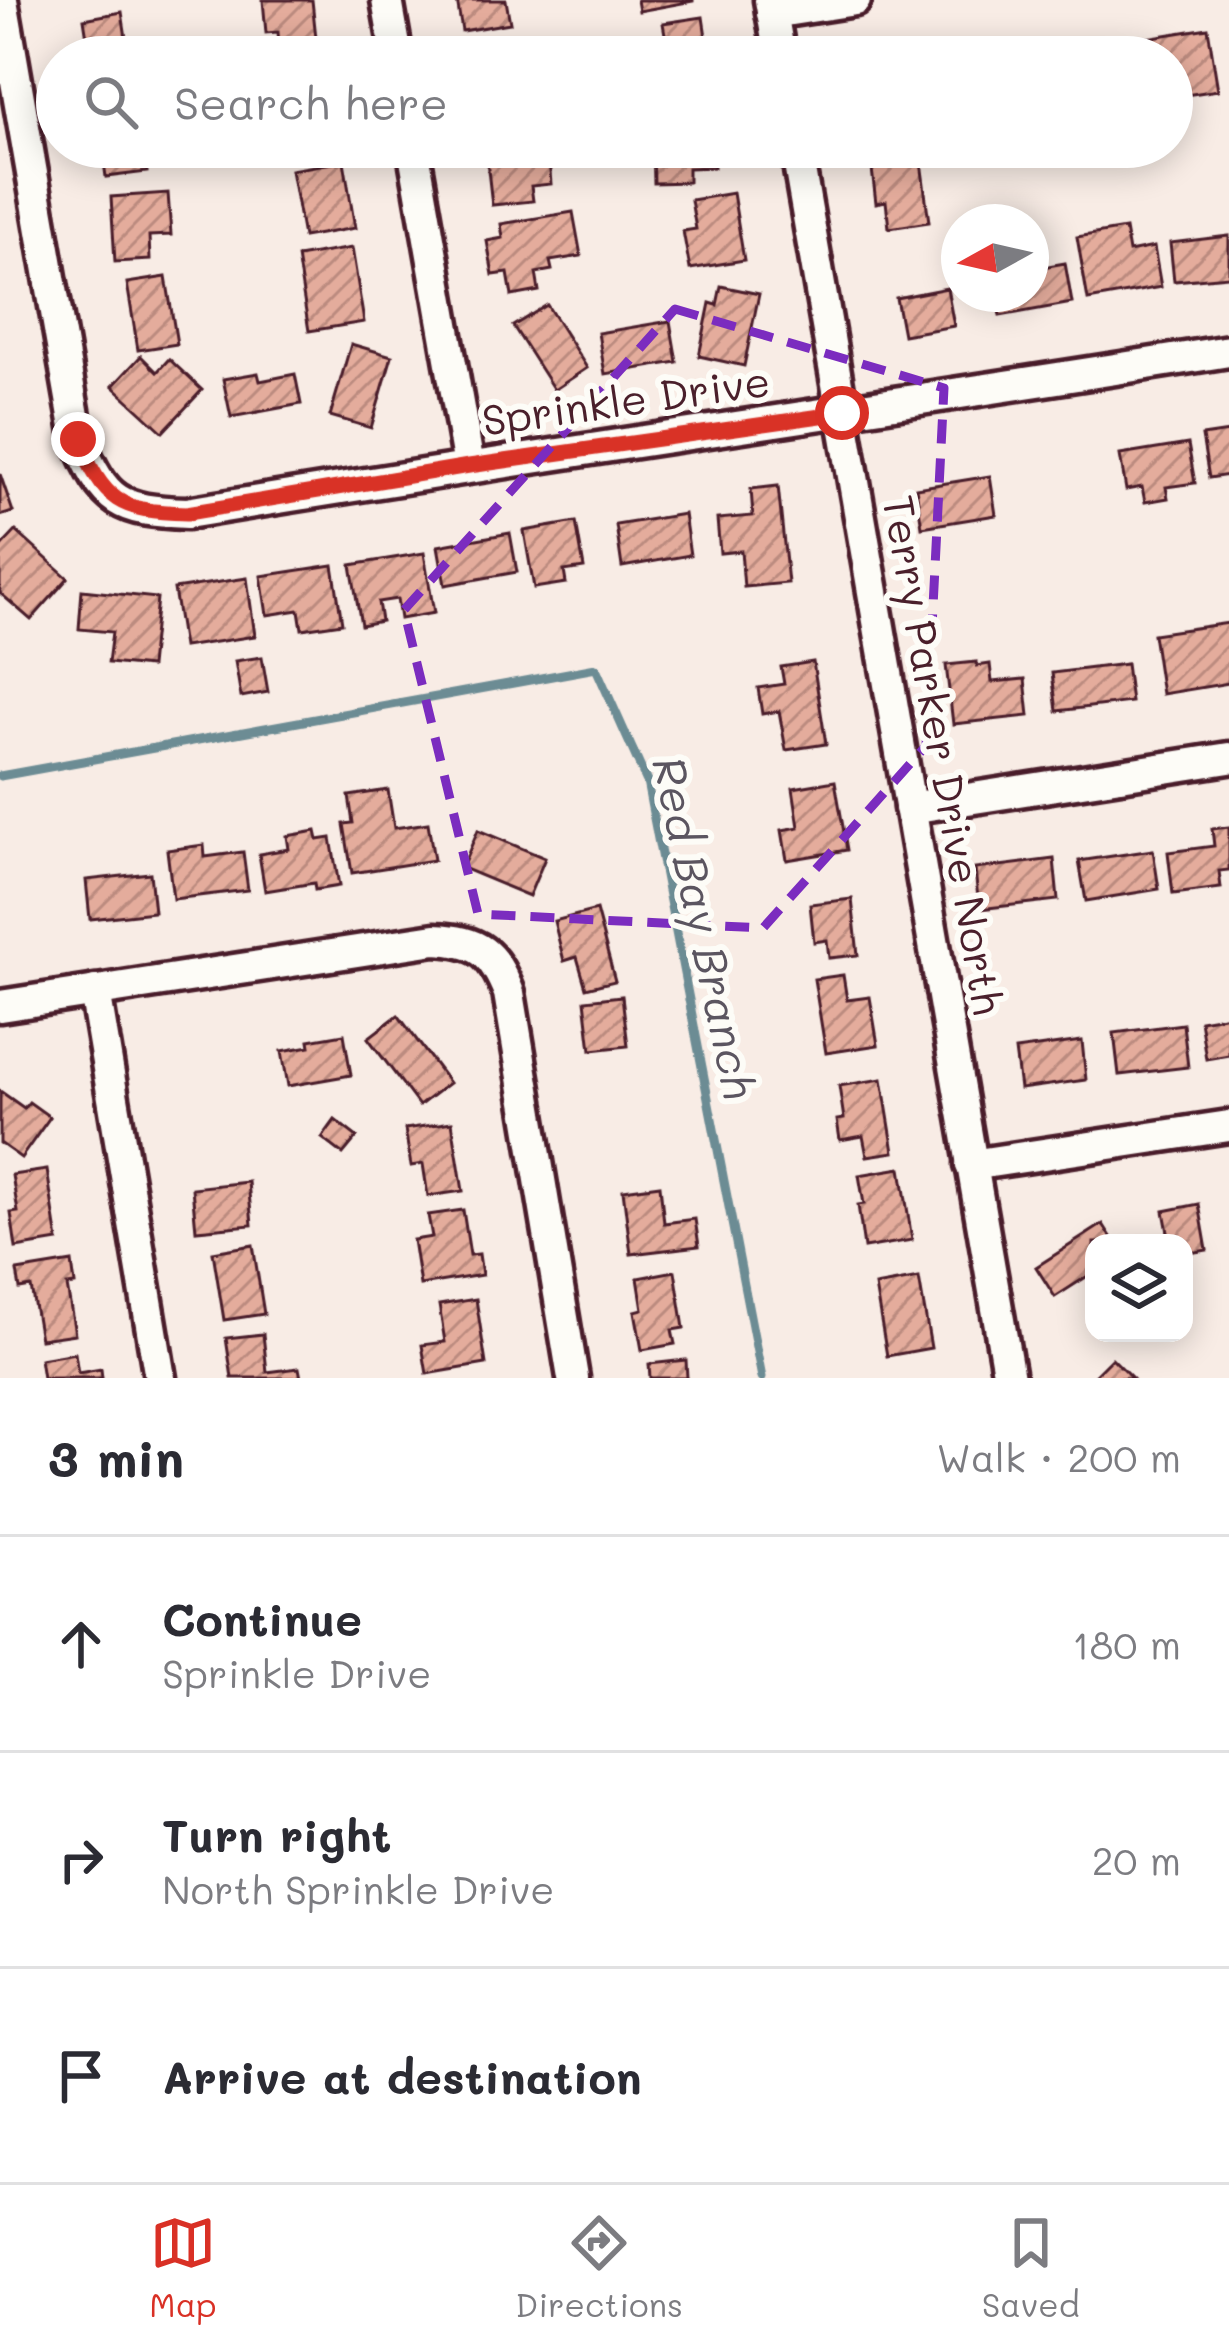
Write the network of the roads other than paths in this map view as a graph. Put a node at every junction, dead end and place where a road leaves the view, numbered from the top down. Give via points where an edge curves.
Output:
1 (2, 0) edge
2 (387, 0) edge
3 (855, 0) edge
4 (771, 6) edge
5 (393, 36) edge
6 (776, 36) edge
7 (416, 168) edge
8 (800, 168) edge
9 (1229, 351) edge
10 (842, 413) junction
11 (469, 466) junction
12 (1229, 758) edge
13 (910, 808) junction
14 (94, 991) junction
15 (0, 1006) edge
16 (1229, 1126) edge
17 (971, 1166) junction
18 (160, 1378) edge
19 (573, 1378) edge
20 (1009, 1378) edge

1 - 11 street, Sprinkle Drive via 78,439 110,495 139,512 187,513
2 - 5 street
3 - 4 street
4 - 6 street
7 - 11 street
8 - 10 street, Terry Parker Drive North
9 - 10 street, Sprinkle Drive
10 - 11 street, Sprinkle Drive
10 - 13 street, Terry Parker Drive North
12 - 13 street
13 - 17 street, Terry Parker Drive North
14 - 15 street
14 - 18 street
14 - 19 street via 435,939 465,940 481,950 509,993
16 - 17 street
17 - 20 street, Terry Parker Drive North

